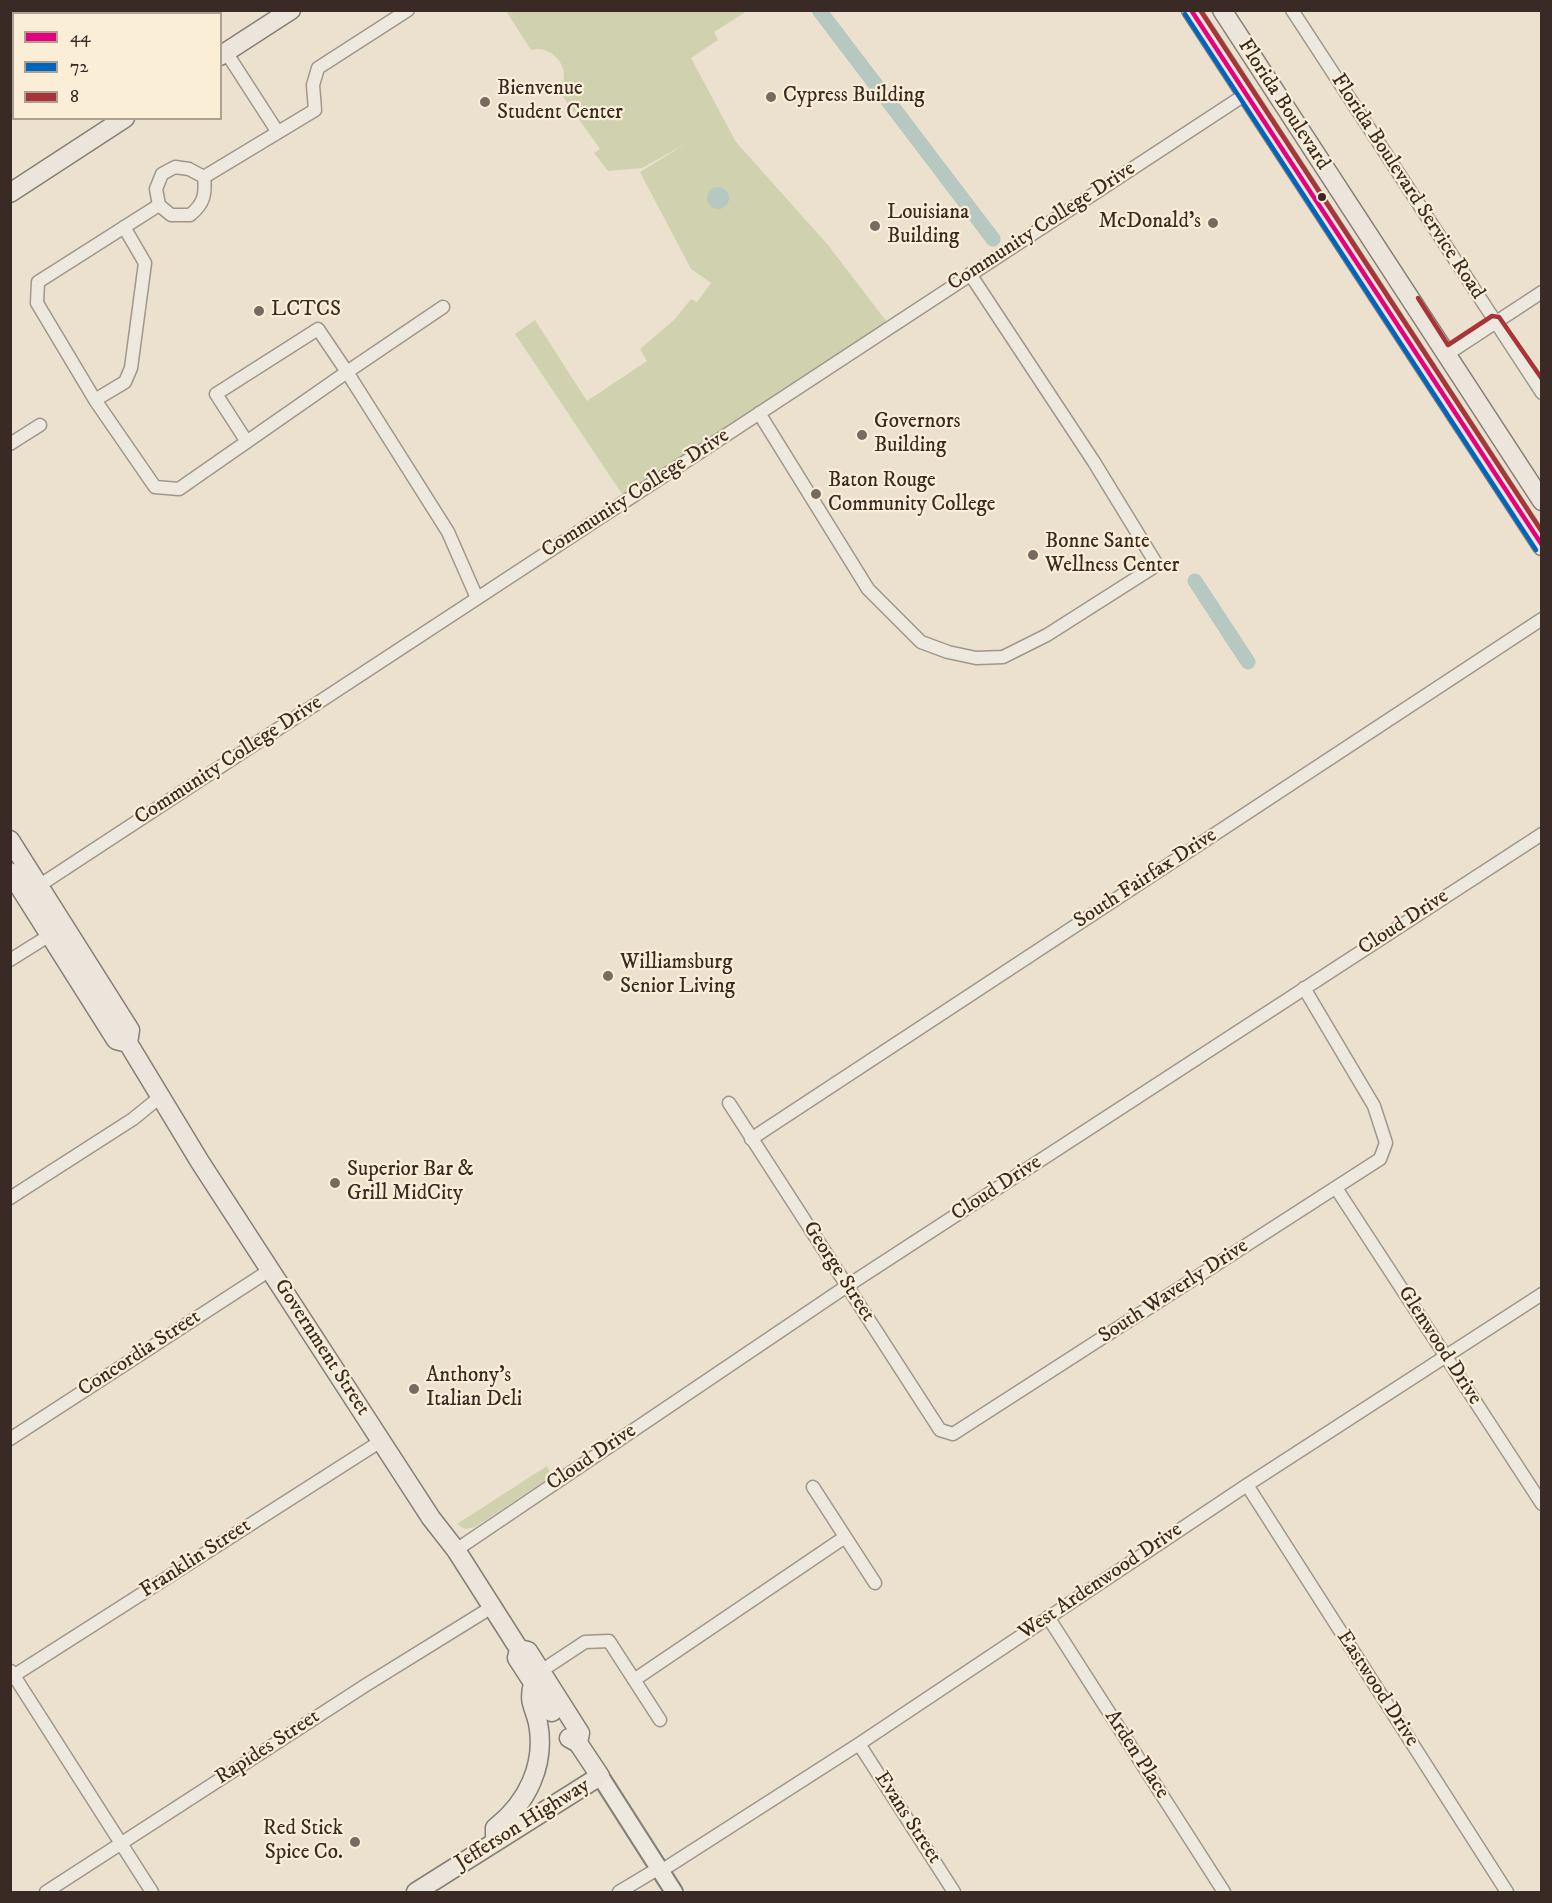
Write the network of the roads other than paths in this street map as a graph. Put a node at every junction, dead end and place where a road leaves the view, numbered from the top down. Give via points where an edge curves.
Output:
1 (291, 10) edge
2 (408, 10) edge
3 (1191, 10) edge
4 (1222, 10) edge
5 (1292, 10) edge
6 (223, 54) edge
7 (1246, 94) junction
8 (122, 120) edge
9 (277, 131) junction
10 (1324, 168) junction
11 (204, 177) junction
12 (1304, 181) junction
13 (10, 193) edge
14 (159, 205) junction
15 (124, 227) junction
16 (970, 274) junction
17 (1542, 292) edge
18 (443, 308) dead end
19 (1495, 323) junction
20 (1446, 356) junction
21 (347, 372) junction
22 (1542, 393) edge
23 (95, 400) junction
24 (759, 413) junction
25 (40, 425) dead end
26 (1498, 435) junction
27 (247, 442) junction
28 (10, 444) edge
29 (1478, 448) junction
30 (1542, 501) edge
31 (1542, 546) edge
32 (477, 598) junction
33 (1542, 620) edge
34 (1542, 834) edge
35 (10, 840) edge
36 (10, 872) edge
37 (32, 890) junction
38 (50, 935) junction
39 (10, 960) edge
40 (97, 977) junction
41 (1304, 988) junction
42 (128, 1043) junction
43 (160, 1096) junction
44 (729, 1103) dead end
45 (751, 1139) junction
46 (1336, 1188) junction
47 (10, 1198) edge
48 (270, 1270) junction
49 (847, 1286) junction
50 (1542, 1294) edge
51 (1446, 1358) junction
52 (953, 1434) joint
53 (10, 1438) edge
54 (381, 1441) junction
55 (1247, 1485) junction
56 (813, 1487) dead end
57 (1542, 1504) edge
58 (845, 1537) junction
59 (456, 1550) junction
60 (875, 1583) dead end
61 (492, 1607) junction
62 (1048, 1617) junction
63 (12, 1675) edge
64 (537, 1677) junction
65 (634, 1680) junction
66 (660, 1720) dead end
67 (859, 1744) junction
68 (600, 1776) junction
69 (495, 1841) junction
70 (120, 1844) junction
71 (660, 1870) junction
72 (46, 1893) edge
73 (152, 1893) edge
74 (416, 1893) edge
75 (619, 1893) edge
76 (674, 1893) edge
77 (954, 1893) edge
78 (1224, 1893) edge
79 (1507, 1893) edge

1 - 6 main road
2 - 9 street via 318,68 313,85 315,110
3 - 7 main road, Florida Boulevard
4 - 10 main road, Florida Boulevard
5 - 19 street, Florida Boulevard Service Road
6 - 9 street
7 - 12 main road, Florida Boulevard
7 - 16 street, Community College Drive
8 - 13 main road
9 - 11 street
10 - 12 main road
10 - 20 main road, Florida Boulevard
11 - 14 street via 175,167 162,174 156,189
11 - 14 street via 206,190 201,206 190,215 171,215
12 - 29 main road, Florida Boulevard
14 - 15 street
15 - 23 street via 146,263 131,368 125,382
15 - 23 street via 38,282 37,303
16 - 24 street, Community College Drive
16 - 24 street via 1157,565 1047,635 1003,657 976,658 921,642 868,589
17 - 19 street
18 - 21 street
19 - 20 street
19 - 22 street, Florida Boulevard Service Road
20 - 26 main road, Florida Boulevard
21 - 27 street
21 - 27 street via 318,329 216,394
21 - 32 street via 448,532
23 - 27 street via 155,487 179,489
24 - 32 street, Community College Drive
25 - 28 street
26 - 29 main road
26 - 30 main road, Florida Boulevard
29 - 31 main road, Florida Boulevard
32 - 37 street, Community College Drive
33 - 45 street, South Fairfax Drive
34 - 41 street, Cloud Drive
35 - 37 main road, Government Street
36 - 37 main road, Government Street
37 - 38 main road, Government Street
37 - 40 main road, Government Street
38 - 39 street
38 - 40 main road via 59,933 87,972
38 - 42 main road, Government Street via 116,1040
40 - 42 main road, Government Street via 130,1030
41 - 46 street, South Waverly Drive via 1374,1106 1386,1143 1380,1159
41 - 49 street, Cloud Drive
42 - 43 main road, Government Street
43 - 47 street via 133,1119
43 - 48 main road, Government Street
44 - 45 street, George Street
45 - 49 street, George Street
46 - 51 street, Glenwood Drive
46 - 52 street, South Waverly Drive
48 - 53 street, Concordia Street
48 - 54 main road, Government Street
49 - 52 street, George Street via 940,1430
49 - 59 street, Cloud Drive
50 - 51 street, West Ardenwood Drive
51 - 55 street, West Ardenwood Drive
51 - 57 street, Glenwood Drive
54 - 59 main road, Government Street
54 - 63 street, Franklin Street
55 - 62 street, West Ardenwood Drive
55 - 79 street, Eastwood Drive
56 - 58 street
58 - 60 street
58 - 65 street
59 - 61 main road, Government Street
61 - 64 main road, Government Street via 519,1649 528,1651
61 - 70 street, Rapides Street
62 - 67 street, West Ardenwood Drive
62 - 78 street, Arden Place
63 - 70 street
64 - 65 street via 585,1642 609,1641
64 - 68 main road, Government Street via 571,1740 578,1743
64 - 69 main road via 529,1698 540,1736 536,1770 518,1806 495,1828
65 - 66 street
67 - 71 street, West Ardenwood Drive
67 - 77 street, Evans Street
68 - 69 main road, Jefferson Highway
68 - 71 main road, Government Street
69 - 74 main road, Jefferson Highway
70 - 72 street, Rapides Street
70 - 73 street
71 - 75 street, West Ardenwood Drive
71 - 76 main road, Government Street

